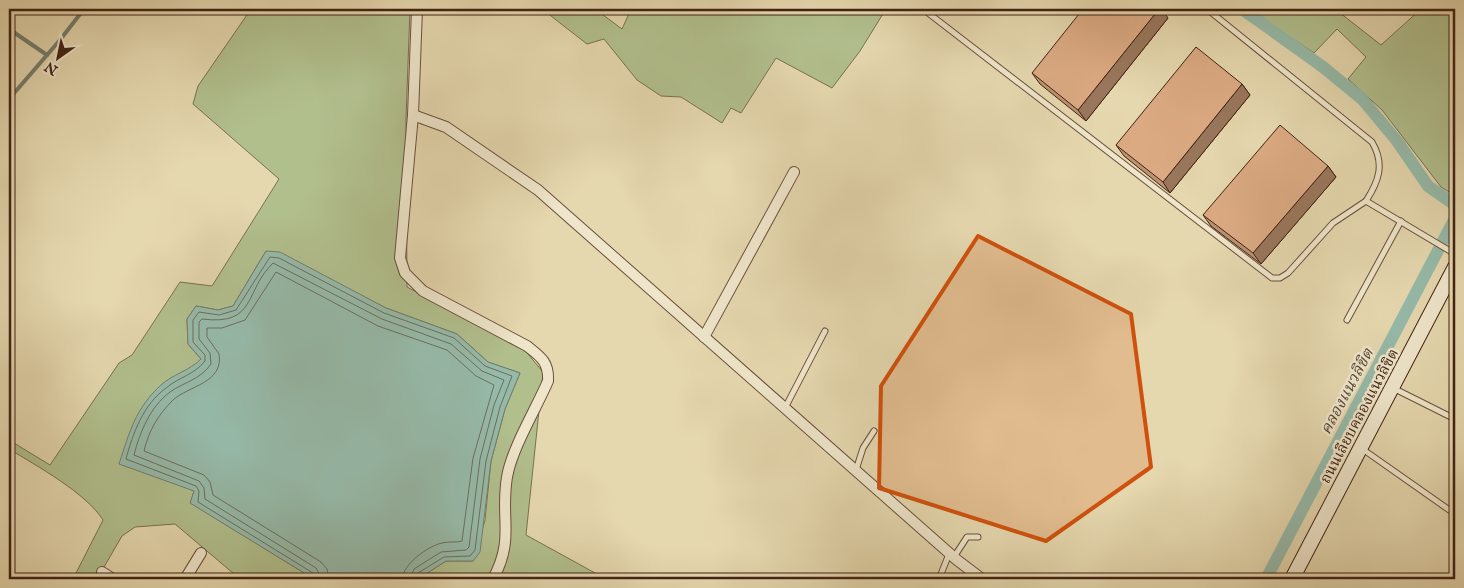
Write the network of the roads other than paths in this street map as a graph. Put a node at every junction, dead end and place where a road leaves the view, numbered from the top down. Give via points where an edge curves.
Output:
1 (416, 9) edge
2 (923, 9) edge
3 (1207, 9) edge
4 (413, 116) junction
5 (794, 172) dead end
6 (1366, 201) junction
7 (1401, 222) junction
8 (1454, 254) edge
9 (1455, 267) edge
10 (1346, 320) dead end
11 (825, 331) dead end
12 (704, 337) junction
13 (1393, 388) junction
14 (785, 408) junction
15 (1455, 419) edge
16 (874, 431) dead end
17 (1361, 448) junction
18 (856, 471) junction
19 (1455, 514) edge
20 (978, 537) dead end
21 (201, 553) dead end
22 (953, 554) junction
23 (102, 572) dead end
24 (113, 579) edge
25 (185, 579) edge
26 (493, 579) edge
27 (939, 579) edge
28 (982, 579) edge
29 (1292, 579) edge

1 - 4 street
2 - 6 lane via 1272,278 1288,273 1333,222
3 - 6 lane via 1372,142 1381,167
4 - 12 street via 446,127 538,190
4 - 26 street via 400,258 405,274 423,291 527,346 542,358 549,369 548,381 507,477 507,542
5 - 12 street
6 - 7 lane
7 - 8 lane
7 - 10 lane
9 - 13 street, ถนนเลียบคลองแนวลิขิต
11 - 14 lane
12 - 14 street
13 - 15 lane
13 - 17 street, ถนนเลียบคลองแนวลิขิต
14 - 18 street
16 - 18 lane via 862,448
17 - 19 lane
17 - 29 street, ถนนเลียบคลองแนวลิขิต
18 - 22 street
20 - 22 lane via 966,537
21 - 25 street
22 - 27 lane
22 - 28 street
23 - 24 street

